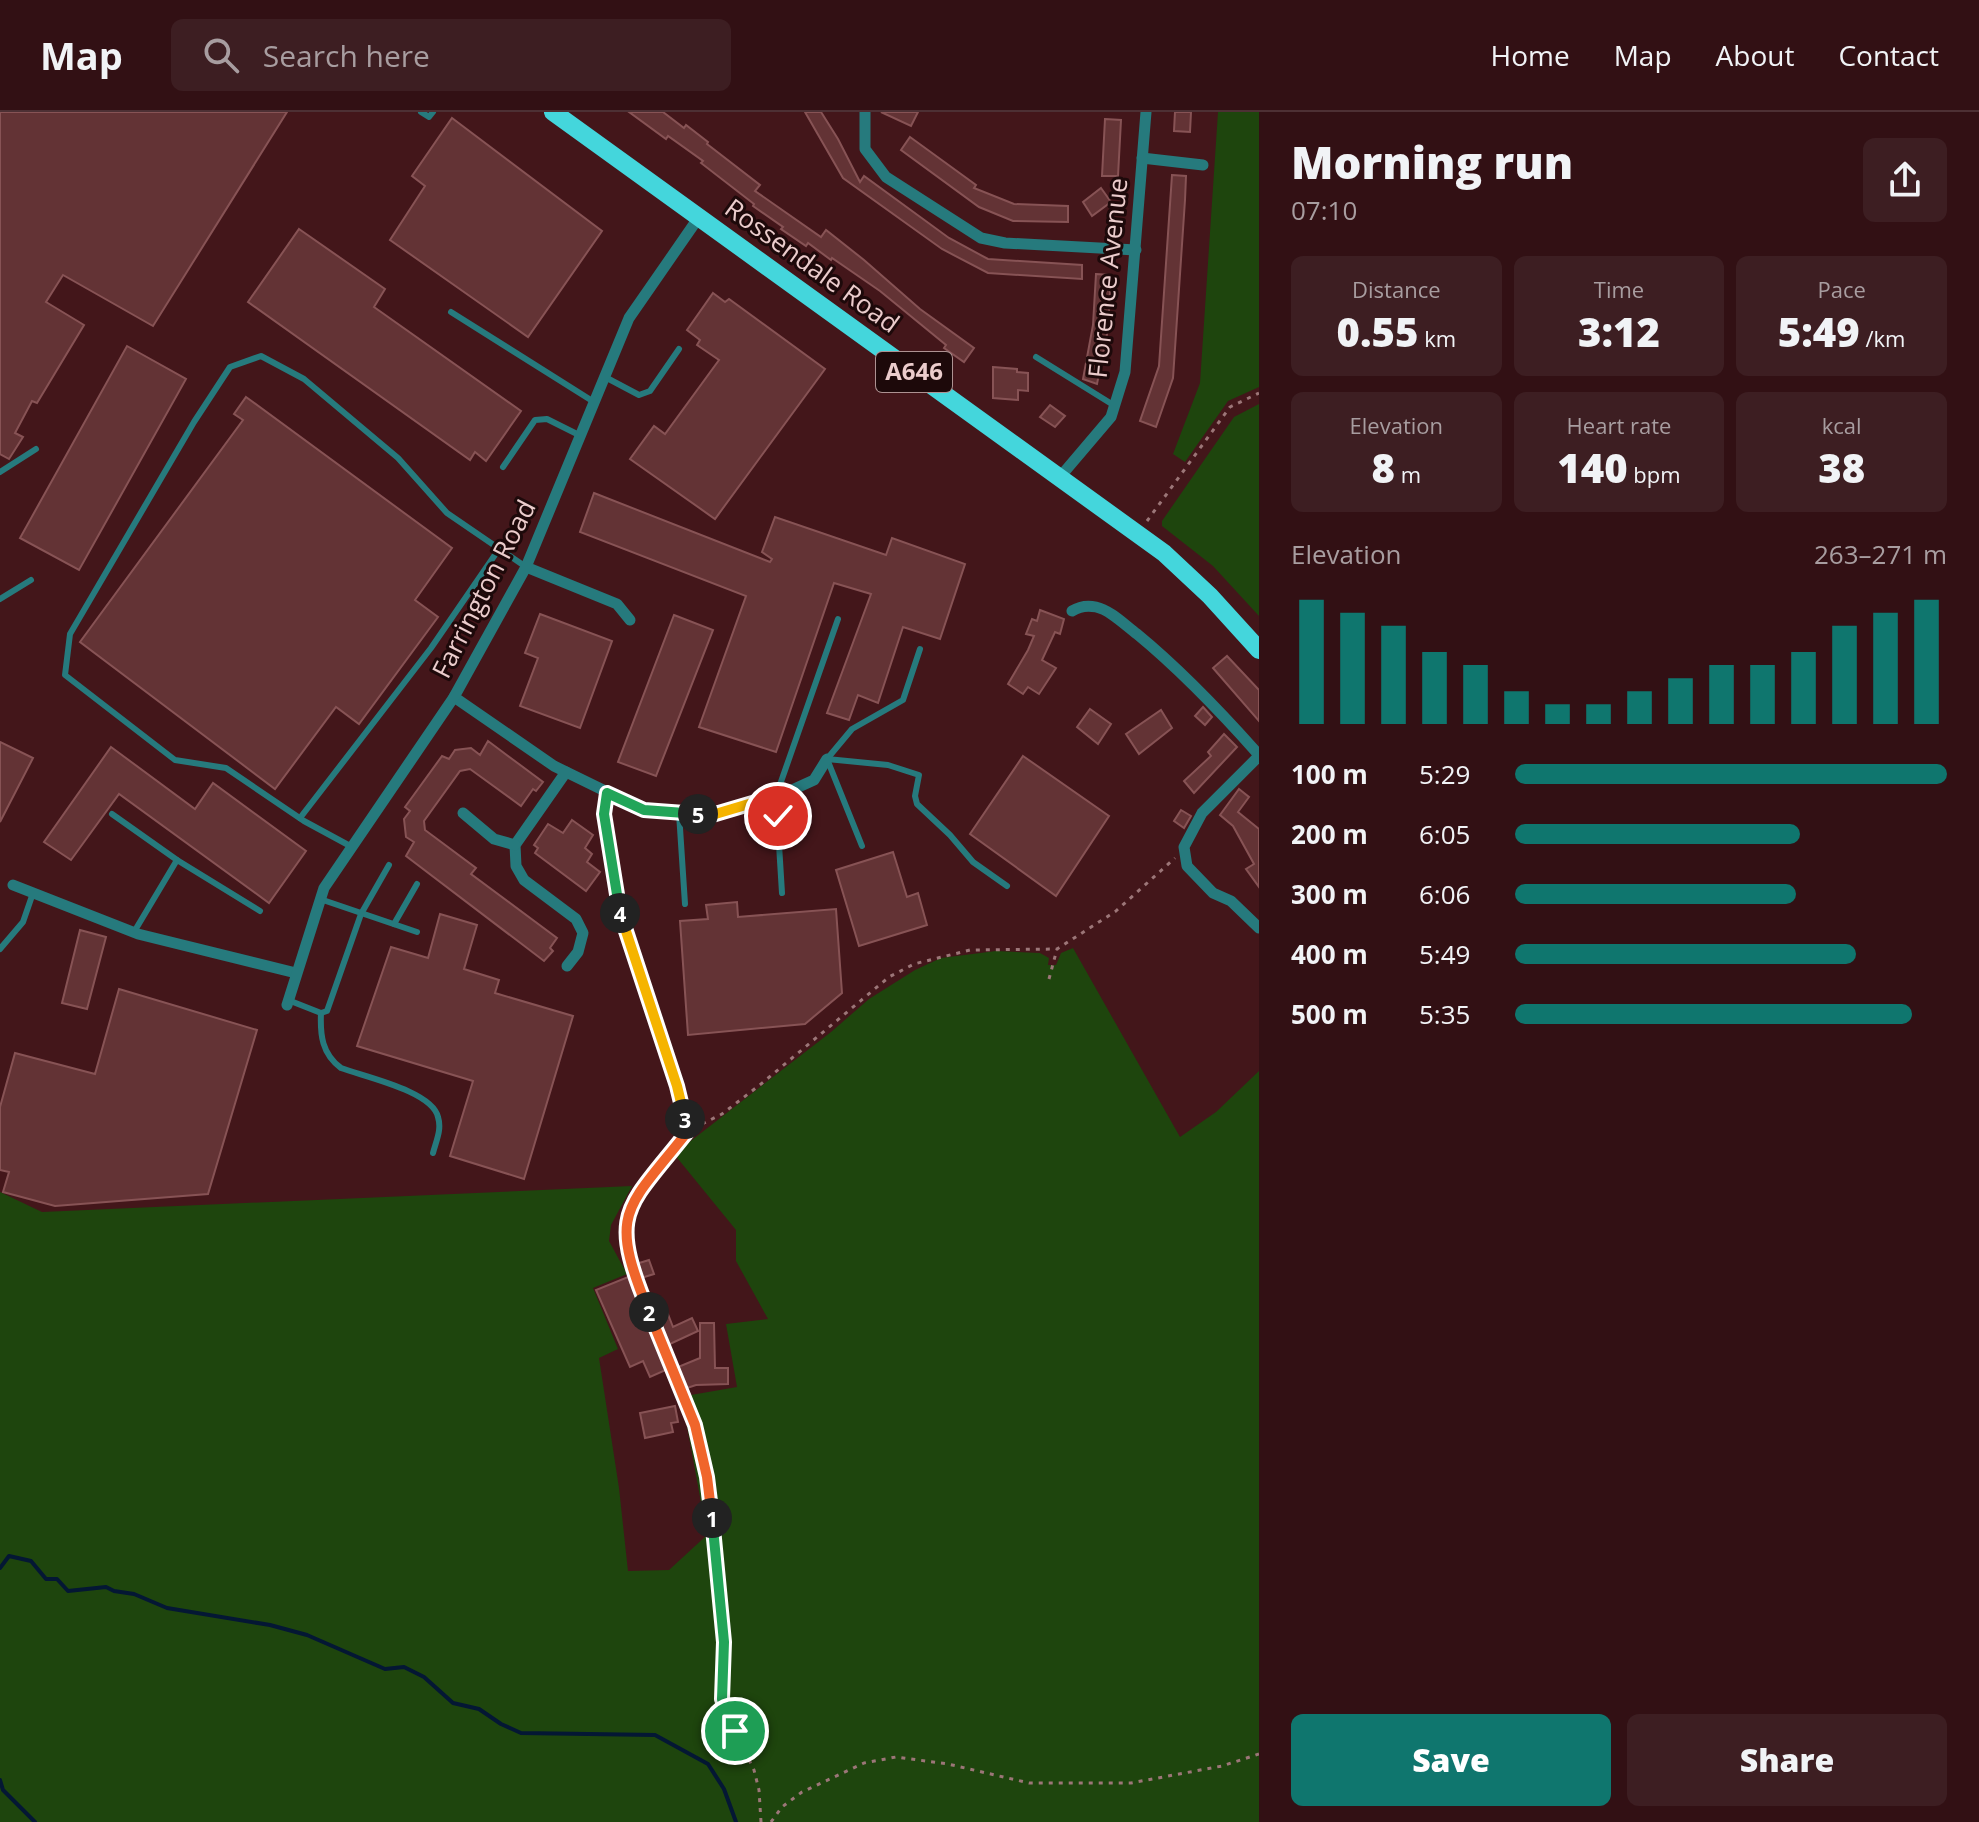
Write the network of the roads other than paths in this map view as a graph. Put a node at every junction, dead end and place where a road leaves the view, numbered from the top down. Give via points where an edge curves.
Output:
1 (421, 112) edge
2 (433, 112) edge
3 (553, 112) edge
4 (865, 112) edge
5 (1146, 112) edge
6 (1142, 158) junction
7 (1203, 165) dead end
8 (699, 217) junction
9 (1136, 250) junction
10 (451, 312) dead end
11 (679, 349) dead end
12 (1036, 357) dead end
13 (605, 377) junction
14 (594, 402) junction
15 (1115, 406) junction
16 (581, 436) junction
17 (36, 449) dead end
18 (503, 467) dead end
19 (0, 472) edge
20 (1060, 477) junction
21 (499, 549) junction
22 (526, 567) junction
23 (31, 580) dead end
24 (0, 599) edge
25 (1072, 611) dead end
26 (838, 619) dead end
27 (630, 620) dead end
28 (920, 649) dead end
29 (1259, 650) edge
30 (454, 697) junction
31 (1259, 755) edge
32 (827, 759) junction
33 (566, 772) junction
34 (776, 796) junction
35 (463, 813) dead end
36 (679, 813) junction
37 (112, 814) dead end
38 (300, 818) junction
39 (515, 845) junction
40 (862, 846) dead end
41 (352, 847) junction
42 (177, 860) junction
43 (389, 865) dead end
44 (417, 884) dead end
45 (13, 885) dead end
46 (1007, 886) dead end
47 (33, 893) junction
48 (782, 893) dead end
49 (320, 899) junction
50 (685, 904) dead end
51 (260, 911) dead end
52 (361, 914) junction
53 (394, 924) junction
54 (1259, 928) edge
55 (134, 932) junction
56 (417, 932) dead end
57 (0, 949) edge
58 (567, 966) dead end
59 (296, 973) junction
60 (287, 1003) joint
61 (321, 1013) junction
62 (433, 1153) dead end

1 - 2 lane via 429,117
3 - 8 highway, Rossendale Road / A646
4 - 9 street via 865,149 886,177 981,238
5 - 6 street, Florence Avenue
6 - 7 street
6 - 9 street, Florence Avenue
8 - 13 street, Farrington Road via 629,318
8 - 20 highway, Rossendale Road / A646
9 - 15 street, Florence Avenue via 1125,372
10 - 14 lane
11 - 13 lane via 650,391 639,395
12 - 15 lane
13 - 14 street, Farrington Road
14 - 16 street, Farrington Road
15 - 20 street, Florence Avenue
16 - 18 lane via 547,419 535,420
16 - 22 street, Farrington Road
17 - 19 lane
20 - 29 highway, Rossendale Road / A646 via 1164,553
21 - 22 lane
21 - 38 lane via 431,648
21 - 38 lane via 447,513 398,458 304,379 261,356 230,367 70,634 65,675 175,760 226,768
22 - 27 street via 617,604
22 - 30 street, Farrington Road
23 - 24 lane
25 - 31 street via 1098,607 1123,623 1173,663
26 - 34 lane
28 - 32 lane via 903,700 852,729
30 - 33 street
30 - 41 street, Farrington Road
31 - 54 street via 1202,813 1184,847 1187,866
32 - 34 street via 814,780
32 - 40 lane
32 - 46 lane via 888,765 919,775 917,804 973,862
33 - 36 street via 644,810
33 - 39 street
34 - 36 street via 712,815
34 - 48 lane
35 - 39 street via 494,839
36 - 50 lane
37 - 42 lane
38 - 41 lane
39 - 58 street via 516,866 524,880 576,919 583,933
41 - 49 street, Farrington Road
42 - 51 lane
42 - 55 lane
43 - 52 lane
44 - 53 lane
45 - 47 street
47 - 55 street
47 - 57 lane via 23,922
49 - 52 lane
49 - 59 street, Farrington Road
52 - 53 lane
52 - 61 lane via 331,1006
53 - 56 lane
55 - 59 street
59 - 60 street, Farrington Road
60 - 61 lane
61 - 62 lane via 323,1042 332,1062 432,1103 440,1128

